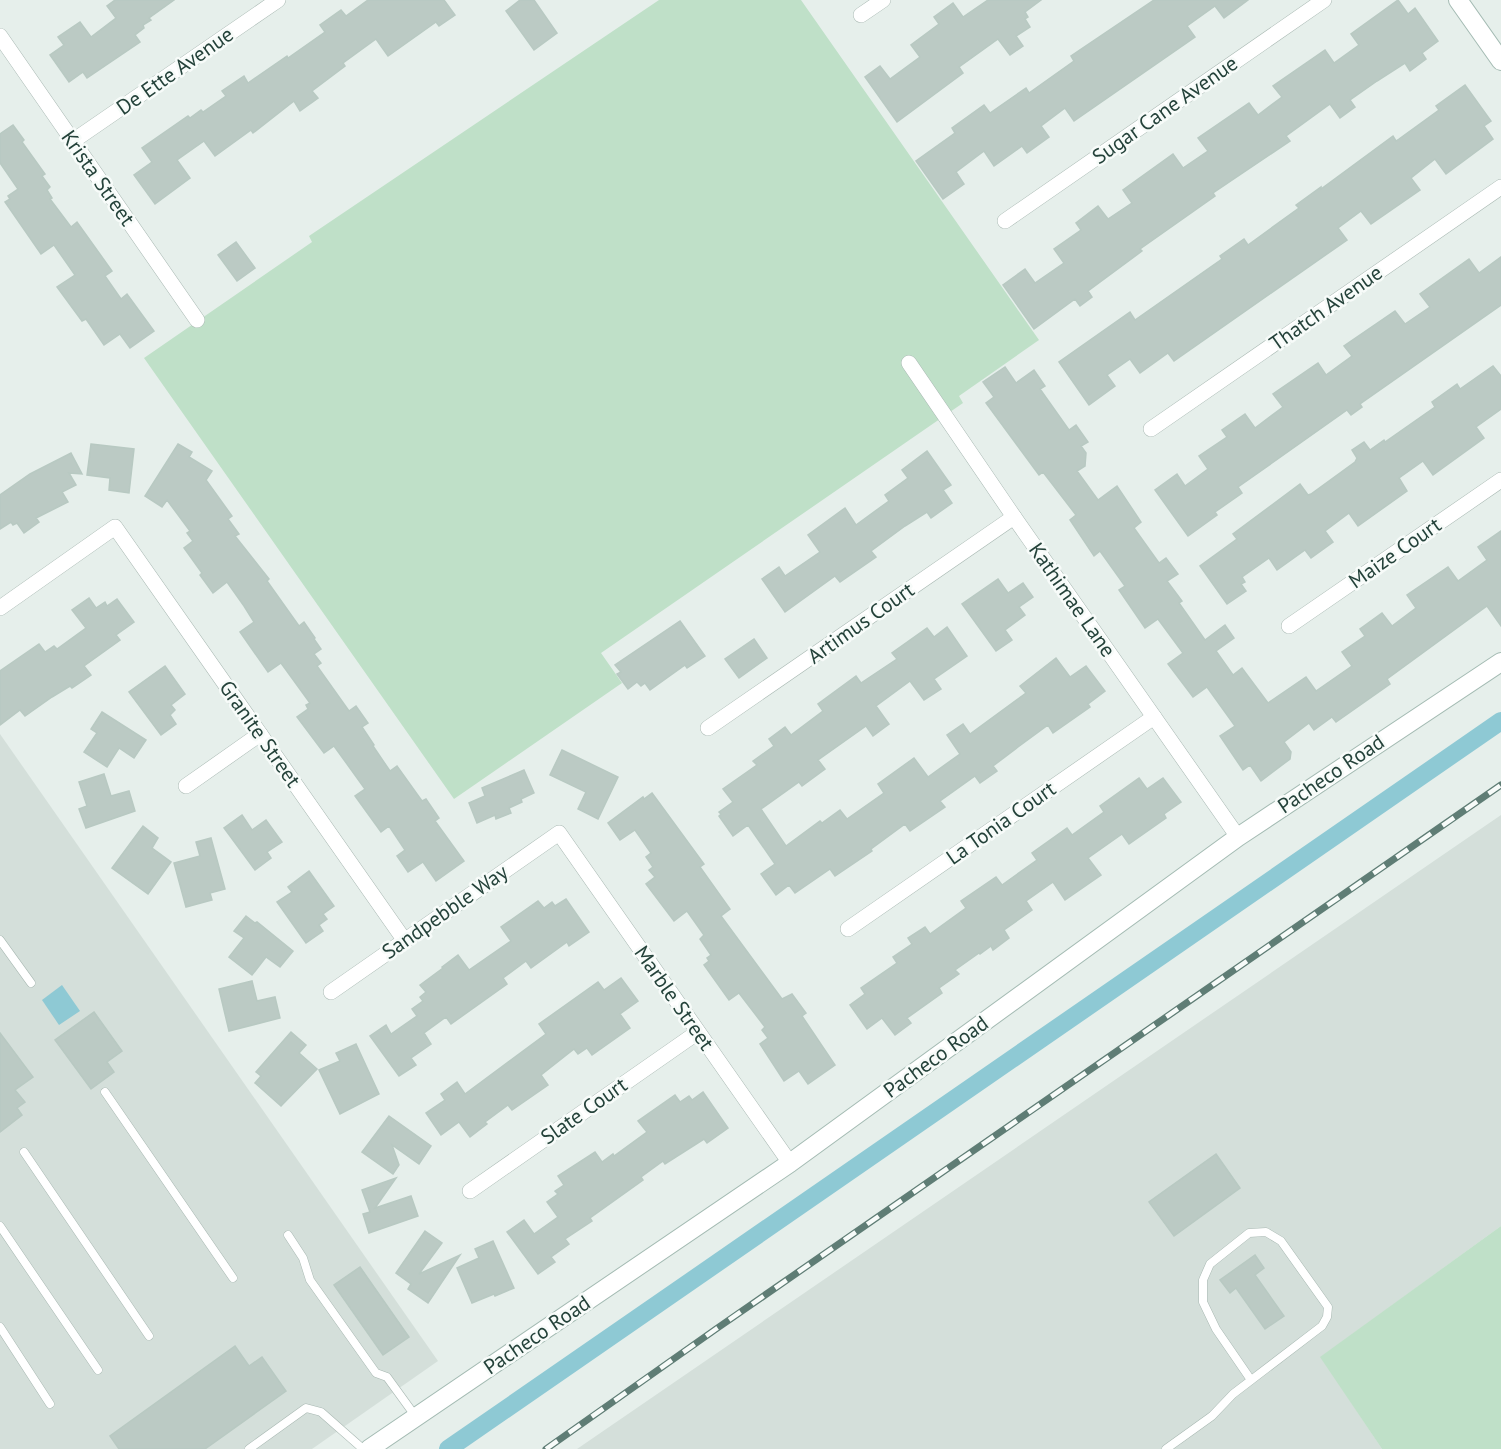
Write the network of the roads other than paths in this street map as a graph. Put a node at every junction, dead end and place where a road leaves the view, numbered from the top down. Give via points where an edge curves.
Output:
1 (278, 0) edge
2 (883, 0) edge
3 (1324, 0) edge
4 (1458, 0) edge
5 (861, 15) dead end
6 (0, 36) edge
7 (1501, 61) edge
8 (73, 141) junction
9 (1501, 187) edge
10 (1005, 221) dead end
11 (197, 320) dead end
12 (909, 363) dead end
13 (1151, 429) dead end
14 (1501, 480) edge
15 (1014, 517) junction
16 (0, 608) edge
17 (1289, 626) dead end
18 (1501, 662) edge
19 (1154, 717) junction
20 (708, 728) dead end
21 (260, 734) junction
22 (186, 786) dead end
23 (559, 833) joint
24 (1238, 837) junction
25 (848, 929) dead end
26 (0, 940) edge
27 (405, 941) junction
28 (31, 983) dead end
29 (331, 992) dead end
30 (698, 1032) junction
31 (105, 1092) dead end
32 (24, 1152) dead end
33 (790, 1163) junction
34 (470, 1191) dead end
35 (0, 1226) edge
36 (288, 1235) dead end
37 (233, 1278) dead end
38 (0, 1327) edge
39 (149, 1336) dead end
40 (98, 1370) dead end
41 (1251, 1380) junction
42 (50, 1404) dead end
43 (416, 1417) junction
44 (249, 1449) edge
45 (363, 1449) edge
46 (369, 1449) edge
47 (1166, 1449) edge

1 - 8 street, De Ette Avenue
2 - 5 street
3 - 10 street, Sugar Cane Avenue
4 - 7 street
6 - 8 street, Krista Street
8 - 11 street, Krista Street
9 - 13 street, Thatch Avenue
12 - 15 street, Kathimae Lane
14 - 17 street, Maize Court
15 - 19 street, Kathimae Lane
15 - 20 street, Artimus Court
16 - 21 street, Granite Street via 115,527
18 - 24 street, Pacheco Road
19 - 24 street, Kathimae Lane
19 - 25 street, La Tonia Court
21 - 22 street
21 - 27 street, Granite Street
23 - 27 street, Sandpebble Way
23 - 30 street, Marble Street
24 - 33 street, Pacheco Road
26 - 28 lane
27 - 29 street, Sandpebble Way
30 - 33 street, Marble Street
30 - 34 street, Slate Court
31 - 37 lane
32 - 39 lane
33 - 43 street, Pacheco Road
35 - 40 lane
36 - 43 lane via 303,1258 310,1281 376,1373 387,1377
38 - 42 lane
41 - 41 lane via 1322,1326 1328,1317 1328,1306 1281,1241 1266,1232 1249,1233 1210,1264 1203,1280 1203,1302 1216,1329
41 - 47 lane via 1212,1416
43 - 46 street, Pacheco Road
44 - 45 lane via 306,1408 321,1412

